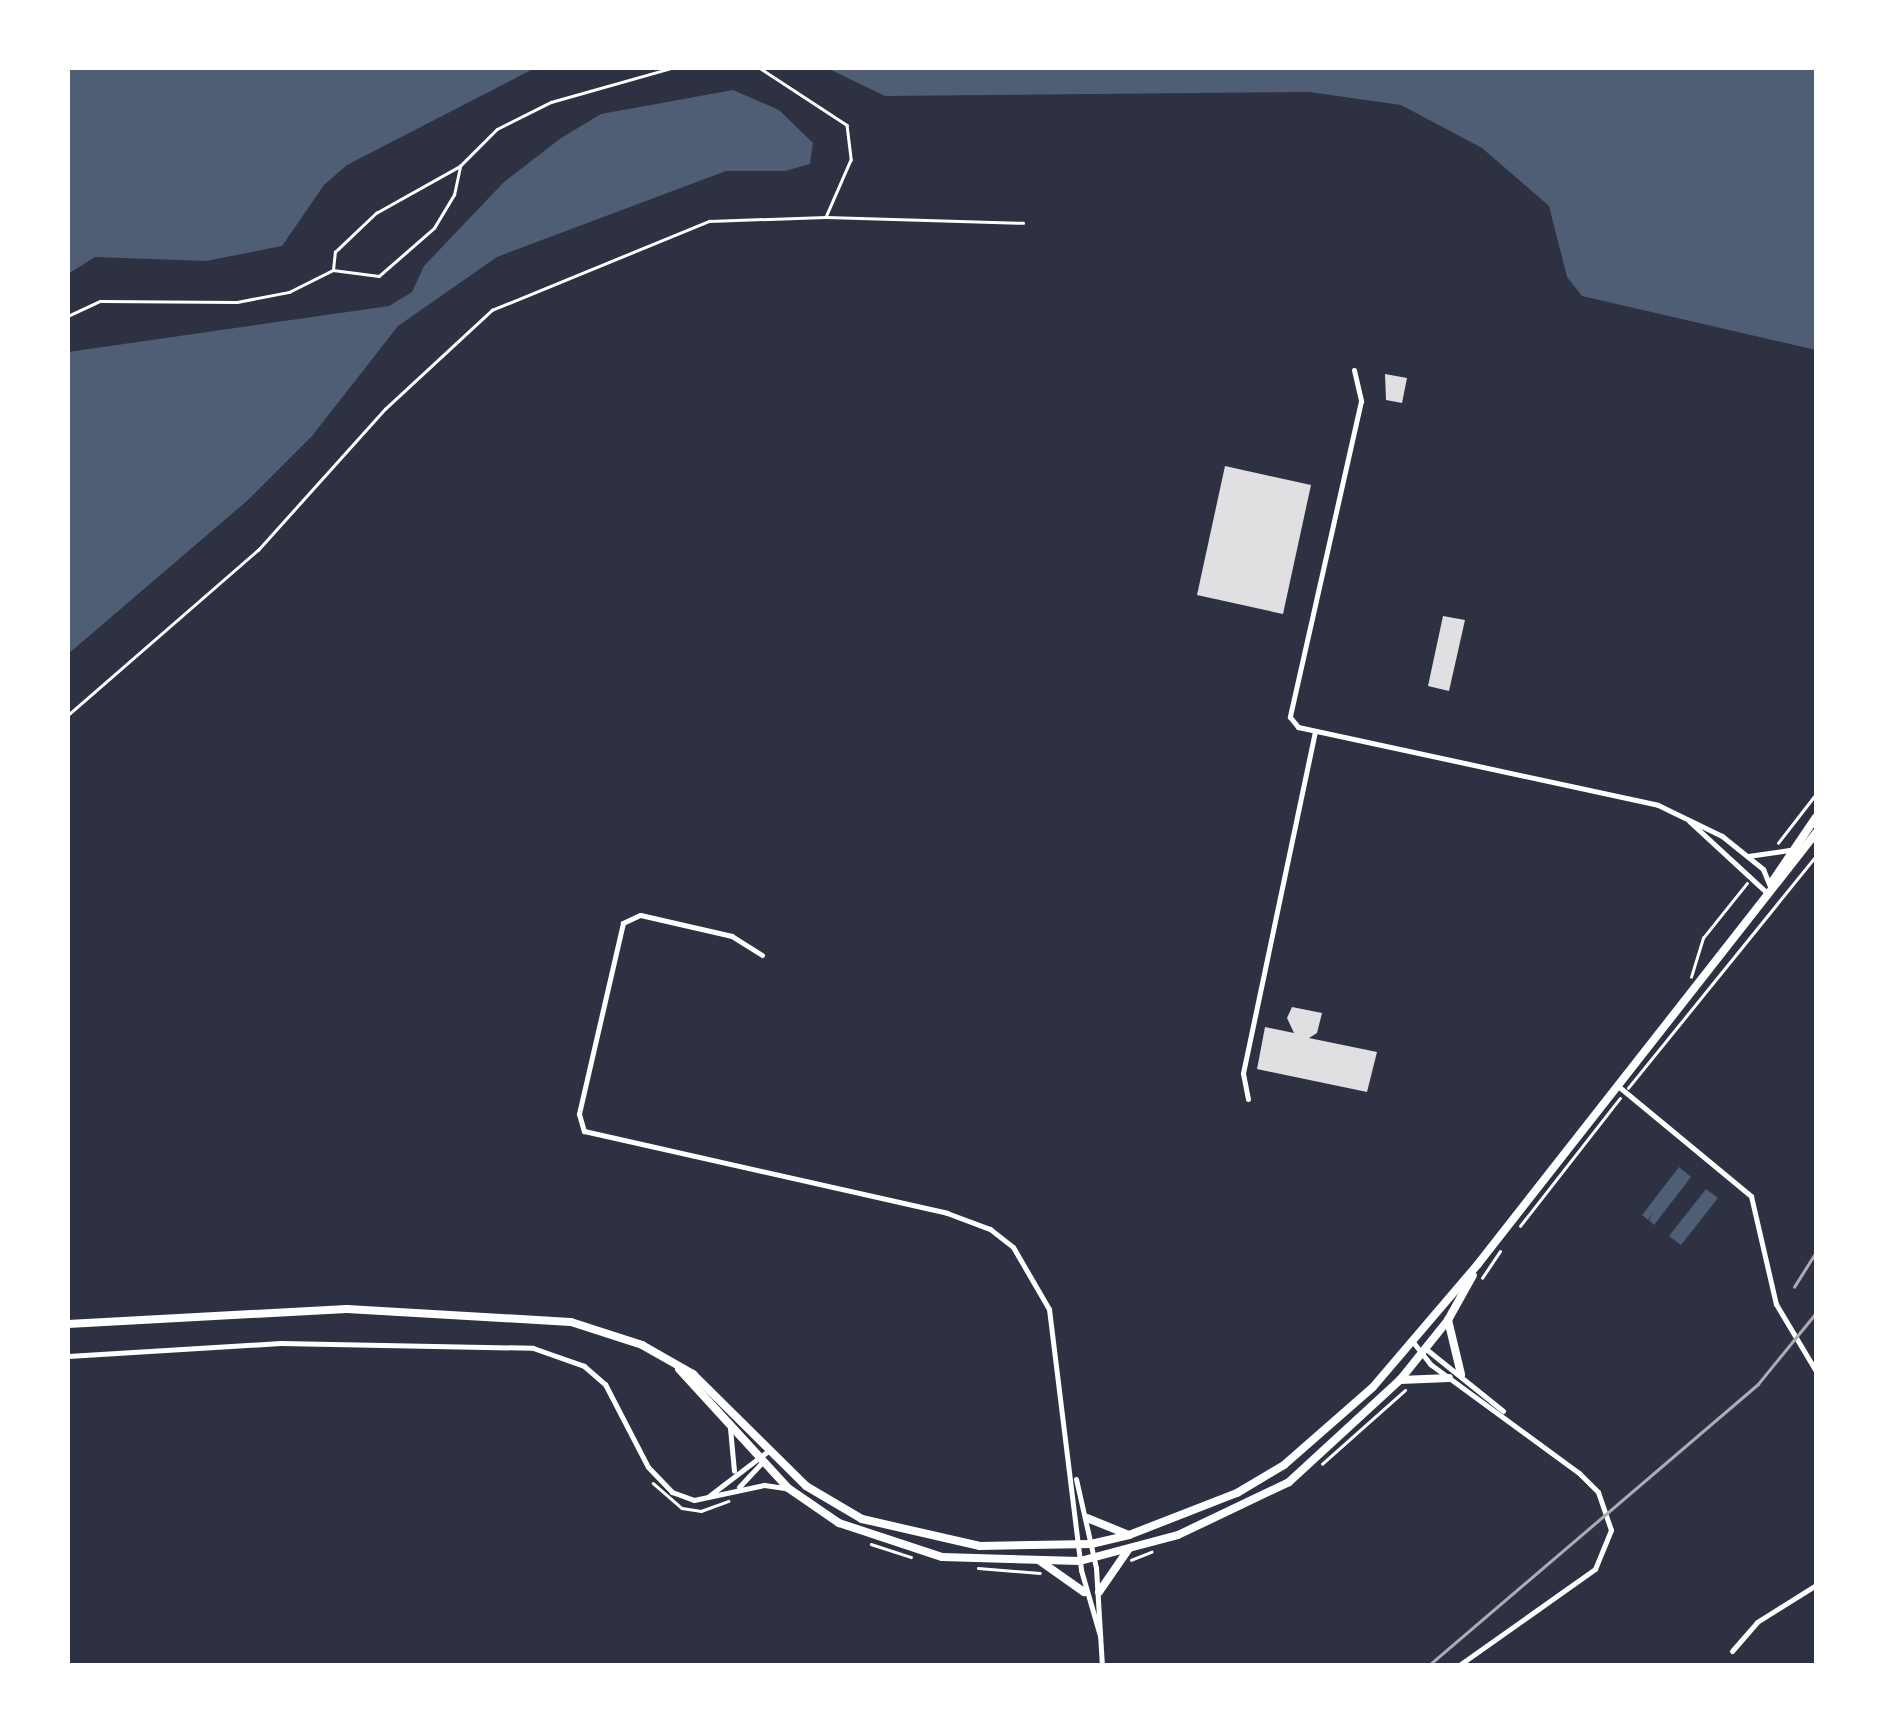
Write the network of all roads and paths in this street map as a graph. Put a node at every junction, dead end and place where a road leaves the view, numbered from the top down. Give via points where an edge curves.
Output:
1 (671, 68) edge
2 (760, 68) edge
3 (460, 166) junction
4 (826, 216) junction
5 (1023, 224) dead end
6 (333, 270) junction
7 (68, 316) edge
8 (1354, 370) dead end
9 (68, 715) edge
10 (1315, 731) junction
11 (1816, 794) edge
12 (1683, 815) junction
13 (1816, 816) edge
14 (1816, 833) edge
15 (1768, 850) dead end
16 (1790, 850) junction
17 (1748, 856) junction
18 (1816, 856) edge
19 (1752, 879) junction
20 (1768, 889) junction
21 (762, 955) dead end
22 (1690, 982) dead end
23 (1622, 1089) junction
24 (1248, 1099) dead end
25 (1513, 1234) dead end
26 (1503, 1248) dead end
27 (1478, 1264) junction
28 (1472, 1292) dead end
29 (1448, 1320) junction
30 (68, 1324) edge
31 (1412, 1342) junction
32 (1424, 1351) junction
33 (68, 1356) edge
34 (676, 1365) junction
35 (1816, 1371) edge
36 (1461, 1374) junction
37 (1449, 1378) junction
38 (1400, 1380) junction
39 (1508, 1416) junction
40 (729, 1425) junction
41 (768, 1450) junction
42 (759, 1458) junction
43 (1072, 1467) junction
44 (734, 1474) junction
45 (788, 1488) junction
46 (738, 1489) junction
47 (707, 1498) junction
48 (1087, 1518) junction
49 (1129, 1535) junction
50 (1079, 1544) junction
51 (1091, 1544) junction
52 (1128, 1550) junction
53 (1094, 1558) junction
54 (1080, 1560) junction
55 (1040, 1561) junction
56 (1816, 1585) edge
57 (1084, 1592) junction
58 (1100, 1592) junction
59 (1100, 1636) junction
60 (1732, 1651) dead end
61 (1102, 1666) edge
62 (1458, 1666) edge

1 - 3 path via 551,102 497,129
2 - 4 path via 847,125 851,160
3 - 6 path via 376,212 335,252
3 - 6 path via 454,195 434,228 379,276
4 - 5 path
4 - 9 path via 709,220 492,310 385,410 258,550
6 - 7 path via 289,292 237,302 100,301
8 - 10 street via 1361,401 1290,716 1298,727
10 - 12 street
10 - 24 street via 1242,1072
11 - 15 path
12 - 17 street
12 - 19 street
13 - 16 main road
14 - 20 main road
16 - 17 street
16 - 20 main road
17 - 20 street
18 - 23 path
19 - 20 street
19 - 22 path via 1702,938
20 - 23 main road
21 - 43 street via 732,936 640,915 623,922 580,1114 584,1130 947,1213 998,1234 1025,1264 1050,1309
23 - 25 path
23 - 27 main road
23 - 35 street via 1751,1196 1776,1304
26 - 28 path
27 - 29 main road
27 - 31 main road
29 - 32 main road
29 - 36 main road
30 - 34 main road via 347,1309 476,1313 571,1322 642,1345
31 - 32 street
31 - 49 main road via 1362,1398 1284,1464 1237,1494
32 - 36 street
32 - 37 street
32 - 38 main road
33 - 47 street via 281,1343 532,1348 572,1360 605,1384 661,1484 682,1498
34 - 40 main road
34 - 41 main road via 725,1402
36 - 39 street
37 - 38 main road
37 - 39 street
38 - 52 main road via 1290,1482 1194,1528
39 - 62 street via 1598,1492 1611,1530 1596,1569
40 - 42 main road
40 - 44 street
41 - 42 street
41 - 50 main road via 829,1502 902,1533 980,1546
42 - 44 street
42 - 45 main road
42 - 46 street
43 - 48 street
43 - 50 street
44 - 47 street
45 - 46 street
45 - 55 main road via 838,1523 898,1548 979,1562
46 - 47 street
48 - 49 main road
48 - 51 street
49 - 51 main road
50 - 51 main road
50 - 54 street
51 - 53 street
52 - 53 main road
52 - 58 main road
53 - 54 main road
53 - 58 street
54 - 55 main road
54 - 57 street
55 - 57 main road
56 - 60 street via 1757,1622
57 - 59 street
58 - 59 street
59 - 61 street

